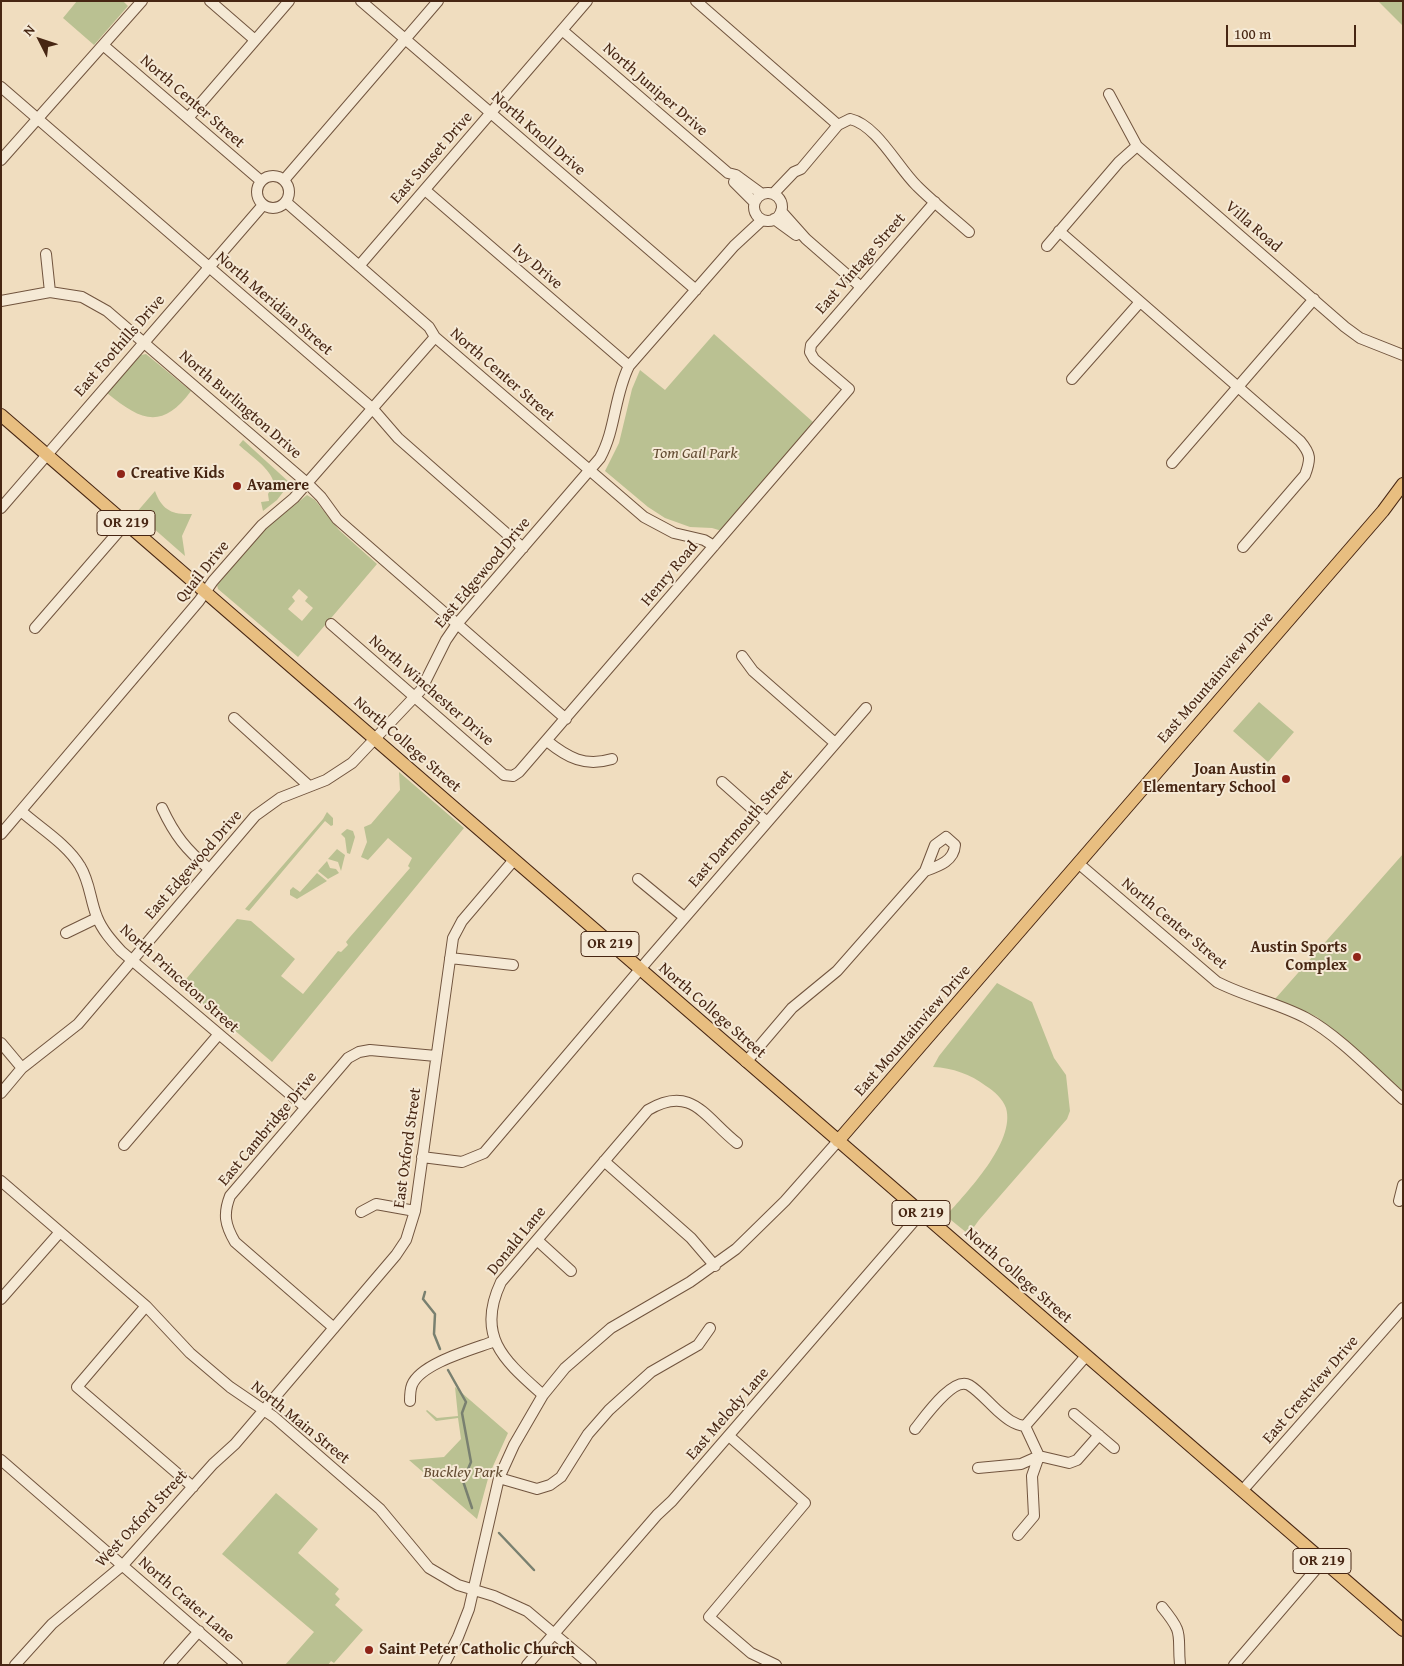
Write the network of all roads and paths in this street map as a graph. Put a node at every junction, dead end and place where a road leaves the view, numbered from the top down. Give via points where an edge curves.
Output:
1 (142, 1) edge
2 (210, 1) edge
3 (289, 1) edge
4 (361, 1) edge
5 (438, 1) edge
6 (587, 1) edge
7 (696, 1) edge
8 (562, 30) junction
9 (405, 39) junction
10 (256, 40) junction
11 (103, 45) junction
12 (1, 87) edge
13 (1109, 94) dead end
14 (491, 113) junction
15 (37, 118) junction
16 (188, 118) junction
17 (838, 125) junction
18 (1137, 146) junction
19 (1, 160) edge
20 (728, 173) junction
21 (284, 180) junction
22 (261, 181) junction
23 (425, 190) junction
24 (762, 194) junction
25 (776, 197) junction
26 (286, 202) junction
27 (754, 202) junction
28 (934, 202) junction
29 (263, 204) junction
30 (778, 215) junction
31 (759, 217) junction
32 (1059, 231) junction
33 (969, 232) dead end
34 (1047, 246) dead end
35 (46, 254) dead end
36 (359, 266) junction
37 (209, 267) junction
38 (861, 287) junction
39 (696, 290) junction
40 (50, 292) junction
41 (1314, 299) junction
42 (1, 301) edge
43 (1140, 302) junction
44 (435, 337) junction
45 (144, 342) junction
46 (1403, 355) edge
47 (629, 366) junction
48 (1072, 379) dead end
49 (1238, 387) junction
50 (848, 389) joint
51 (372, 408) junction
52 (1, 415) edge
53 (46, 455) junction
54 (1172, 463) dead end
55 (590, 470) junction
56 (307, 483) junction
57 (1403, 484) edge
58 (1, 508) edge
59 (126, 523) junction
60 (714, 546) junction
61 (1243, 547) dead end
62 (523, 548) junction
63 (205, 592) junction
64 (331, 624) dead end
65 (457, 624) junction
66 (35, 628) dead end
67 (742, 656) dead end
68 (414, 696) junction
69 (866, 708) dead end
70 (234, 718) dead end
71 (566, 719) junction
72 (375, 739) junction
73 (547, 741) junction
74 (835, 743) junction
75 (612, 759) dead end
76 (512, 776) joint
77 (722, 782) dead end
78 (309, 786) junction
79 (162, 808) dead end
80 (21, 811) junction
81 (767, 822) junction
82 (1, 834) edge
83 (513, 861) junction
84 (1078, 863) junction
85 (209, 869) junction
86 (925, 871) dead end
87 (638, 879) dead end
88 (684, 917) junction
89 (97, 918) junction
90 (66, 933) dead end
91 (450, 958) junction
92 (132, 961) junction
93 (513, 966) dead end
94 (639, 970) junction
95 (219, 1034) junction
96 (1, 1044) edge
97 (436, 1056) junction
98 (746, 1062) junction
99 (22, 1068) junction
100 (1, 1093) edge
101 (1403, 1099) edge
102 (305, 1107) junction
103 (838, 1141) junction
104 (737, 1143) dead end
105 (124, 1145) dead end
106 (422, 1157) junction
107 (604, 1162) junction
108 (1, 1181) edge
109 (1403, 1185) edge
110 (1398, 1201) dead end
111 (415, 1211) junction
112 (360, 1212) dead end
113 (921, 1214) junction
114 (60, 1232) junction
115 (537, 1240) junction
116 (714, 1266) junction
117 (571, 1271) dead end
118 (1, 1299) edge
119 (146, 1306) junction
120 (1403, 1308) edge
121 (334, 1328) junction
122 (710, 1328) dead end
123 (495, 1342) junction
124 (1086, 1356) junction
125 (543, 1395) junction
126 (410, 1401) dead end
127 (264, 1409) junction
128 (1074, 1414) dead end
129 (1024, 1426) junction
130 (915, 1429) dead end
131 (1099, 1435) junction
132 (729, 1436) junction
133 (1114, 1448) dead end
134 (1039, 1456) junction
135 (3, 1463) edge
136 (978, 1468) dead end
137 (499, 1478) junction
138 (193, 1487) junction
139 (1242, 1491) junction
140 (1018, 1536) dead end
141 (1323, 1561) junction
142 (123, 1565) junction
143 (474, 1590) junction
144 (1162, 1607) dead end
145 (1403, 1630) edge
146 (199, 1631) junction
147 (555, 1633) junction
148 (15, 1665) edge
149 (169, 1665) edge
150 (237, 1665) edge
151 (444, 1665) edge
152 (527, 1665) edge
153 (591, 1665) edge
154 (776, 1665) edge
155 (1180, 1665) edge
156 (1234, 1665) edge

1 - 11 street
2 - 10 street
3 - 10 street
4 - 9 street, North Knoll Drive
5 - 9 street
6 - 8 street, East Sunset Drive
7 - 17 street
8 - 14 street, East Sunset Drive
8 - 20 street, North Juniper Drive
9 - 14 street, North Knoll Drive
9 - 21 street
10 - 16 street
11 - 15 street
11 - 16 street, North Center Street
12 - 15 street, North Meridian Street
13 - 18 street, Villa Road
14 - 23 street, East Sunset Drive
14 - 39 street, North Knoll Drive
15 - 19 street
15 - 37 street, North Meridian Street
16 - 22 street, North Center Street
17 - 25 street via 798,176
17 - 28 street via 850,119 859,123 888,148 908,178
18 - 32 street
18 - 41 street, Villa Road
20 - 24 street, North Juniper Drive
20 - 27 street, North Juniper Drive
21 - 22 street via 270,176
21 - 26 street via 289,188
22 - 29 street via 257,190
23 - 36 street, East Sunset Drive
23 - 47 street, Ivy Drive
24 - 25 street
24 - 27 street
25 - 30 street
26 - 29 street via 272,208
26 - 36 street, North Center Street
27 - 31 street
28 - 33 street
28 - 38 street, East Vintage Street
29 - 37 street, East Foothills Drive
30 - 31 street
30 - 38 street via 795,234 806,239
31 - 39 street, East Edgewood Drive
32 - 34 street
32 - 43 street
35 - 40 street
36 - 44 street, North Center Street via 429,327
37 - 45 street, East Foothills Drive
37 - 51 street, North Meridian Street
38 - 50 street, East Vintage Street via 811,345 810,352
39 - 47 street, East Edgewood Drive
40 - 42 street, North Burlington Drive
40 - 45 street, North Burlington Drive via 82,297 94,303
41 - 46 street, Villa Road via 1360,338
41 - 49 street
43 - 48 street
43 - 49 street
44 - 51 street, Quail Drive
44 - 55 street, North Center Street
45 - 53 street, East Foothills Drive
45 - 56 street, North Burlington Drive
47 - 55 street, East Edgewood Drive via 619,388 608,443
49 - 54 street
49 - 61 street via 1310,453 1305,475
50 - 60 street, Henry Road
51 - 56 street, Quail Drive
51 - 62 street, North Meridian Street via 398,438
52 - 53 main road, North College Street / OR 219
53 - 58 street, East Foothills Drive
53 - 59 main road, North College Street / OR 219
55 - 60 street, North Center Street via 652,522
55 - 62 street, East Edgewood Drive
56 - 63 street, Quail Drive via 262,525
56 - 65 street, North Burlington Drive via 336,519
57 - 84 main road, East Mountainview Drive
59 - 63 main road, North College Street / OR 219
59 - 66 street
60 - 71 street, Henry Road
62 - 65 street, East Edgewood Drive
63 - 72 main road, North College Street / OR 219
63 - 80 street, Quail Drive
64 - 68 street, North Winchester Drive
65 - 68 street, East Edgewood Drive via 437,657 426,684
65 - 71 street, North Burlington Drive
67 - 74 street via 753,671
68 - 72 street, East Edgewood Drive
68 - 76 street, North Winchester Drive via 504,775
69 - 74 street, East Dartmouth Street
70 - 78 street
71 - 73 street, Henry Road
72 - 78 street, East Edgewood Drive via 343,770
72 - 83 main road, North College Street / OR 219
73 - 75 street via 580,762 592,764
73 - 76 street, Henry Road
74 - 81 street, East Dartmouth Street
77 - 81 street
78 - 85 street, East Edgewood Drive via 266,806
79 - 85 street via 176,836
80 - 82 street, Quail Drive
80 - 89 street, North Princeton Street via 80,865
81 - 88 street, East Dartmouth Street
83 - 91 street, East Oxford Street via 462,921 453,938
83 - 94 main road, North College Street / OR 219
84 - 101 street, North Center Street via 1202,971 1240,994 1308,1019
84 - 103 main road, East Mountainview Drive
85 - 92 street, East Edgewood Drive
86 - 98 street via 837,971 804,996
87 - 88 street
88 - 94 street, East Dartmouth Street
89 - 90 street
89 - 92 street, North Princeton Street via 111,940
91 - 93 street
91 - 97 street, East Oxford Street
92 - 95 street, North Princeton Street
92 - 99 street, East Edgewood Drive via 78,1024
94 - 98 main road, North College Street / OR 219
94 - 106 street, East Dartmouth Street via 484,1153 462,1162
95 - 102 street, North Princeton Street
95 - 105 street
96 - 99 street
97 - 102 street, East Cambridge Drive via 382,1050 359,1052 340,1066
97 - 106 street, East Oxford Street
98 - 103 main road, North College Street / OR 219
99 - 100 street, East Edgewood Drive
102 - 121 street, East Cambridge Drive via 230,1196 225,1219 235,1242
103 - 113 main road, North College Street / OR 219
103 - 116 street, East Mountainview Drive via 758,1230
104 - 107 street, Donald Lane via 701,1108 688,1101 675,1100 648,1110
106 - 111 street, East Oxford Street
107 - 115 street, Donald Lane
107 - 116 street via 691,1238
108 - 114 street, North Main Street
109 - 110 street
111 - 112 street via 376,1204
111 - 121 street, East Oxford Street via 406,1240 396,1255
113 - 124 main road, North College Street / OR 219
113 - 132 street, East Melody Lane
114 - 118 street
114 - 119 street, North Main Street
115 - 117 street
115 - 123 street, Donald Lane via 501,1282 495,1294 490,1322
116 - 125 street, East Mountainview Drive via 611,1328 566,1368
119 - 127 street, North Main Street via 190,1353 230,1387
119 - 138 street via 77,1387
120 - 139 street, East Crestview Drive
121 - 127 street, East Oxford Street
122 - 137 street via 698,1345 651,1372 608,1410 588,1434 561,1478 536,1488
123 - 125 street, Donald Lane via 511,1366
123 - 126 street via 437,1363 421,1373 412,1385
124 - 129 street
124 - 139 main road, North College Street / OR 219
125 - 137 street, East Mountainview Drive
127 - 138 street, West Oxford Street
127 - 143 street, North Main Street via 380,1509 429,1568
128 - 131 street
129 - 130 street via 1008,1419 967,1384 958,1384
129 - 134 street
131 - 133 street
131 - 134 street via 1077,1460 1069,1463
132 - 147 street, East Melody Lane
132 - 154 street via 805,1503 709,1617 751,1653
134 - 136 street via 1021,1464
134 - 140 street via 1032,1476 1034,1516
135 - 142 street, North Crater Lane
137 - 143 street, East Mountainview Drive
138 - 142 street, West Oxford Street
139 - 141 main road, North College Street / OR 219
141 - 145 main road, North College Street / OR 219
141 - 156 street
142 - 146 street, North Crater Lane
142 - 148 street, West Oxford Street via 52,1624
143 - 147 street, North Main Street via 527,1611
143 - 151 street, East Mountainview Drive via 458,1638
144 - 155 street via 1179,1631
146 - 149 street
146 - 150 street, North Crater Lane
147 - 152 street, East Melody Lane
147 - 153 street, North Main Street

